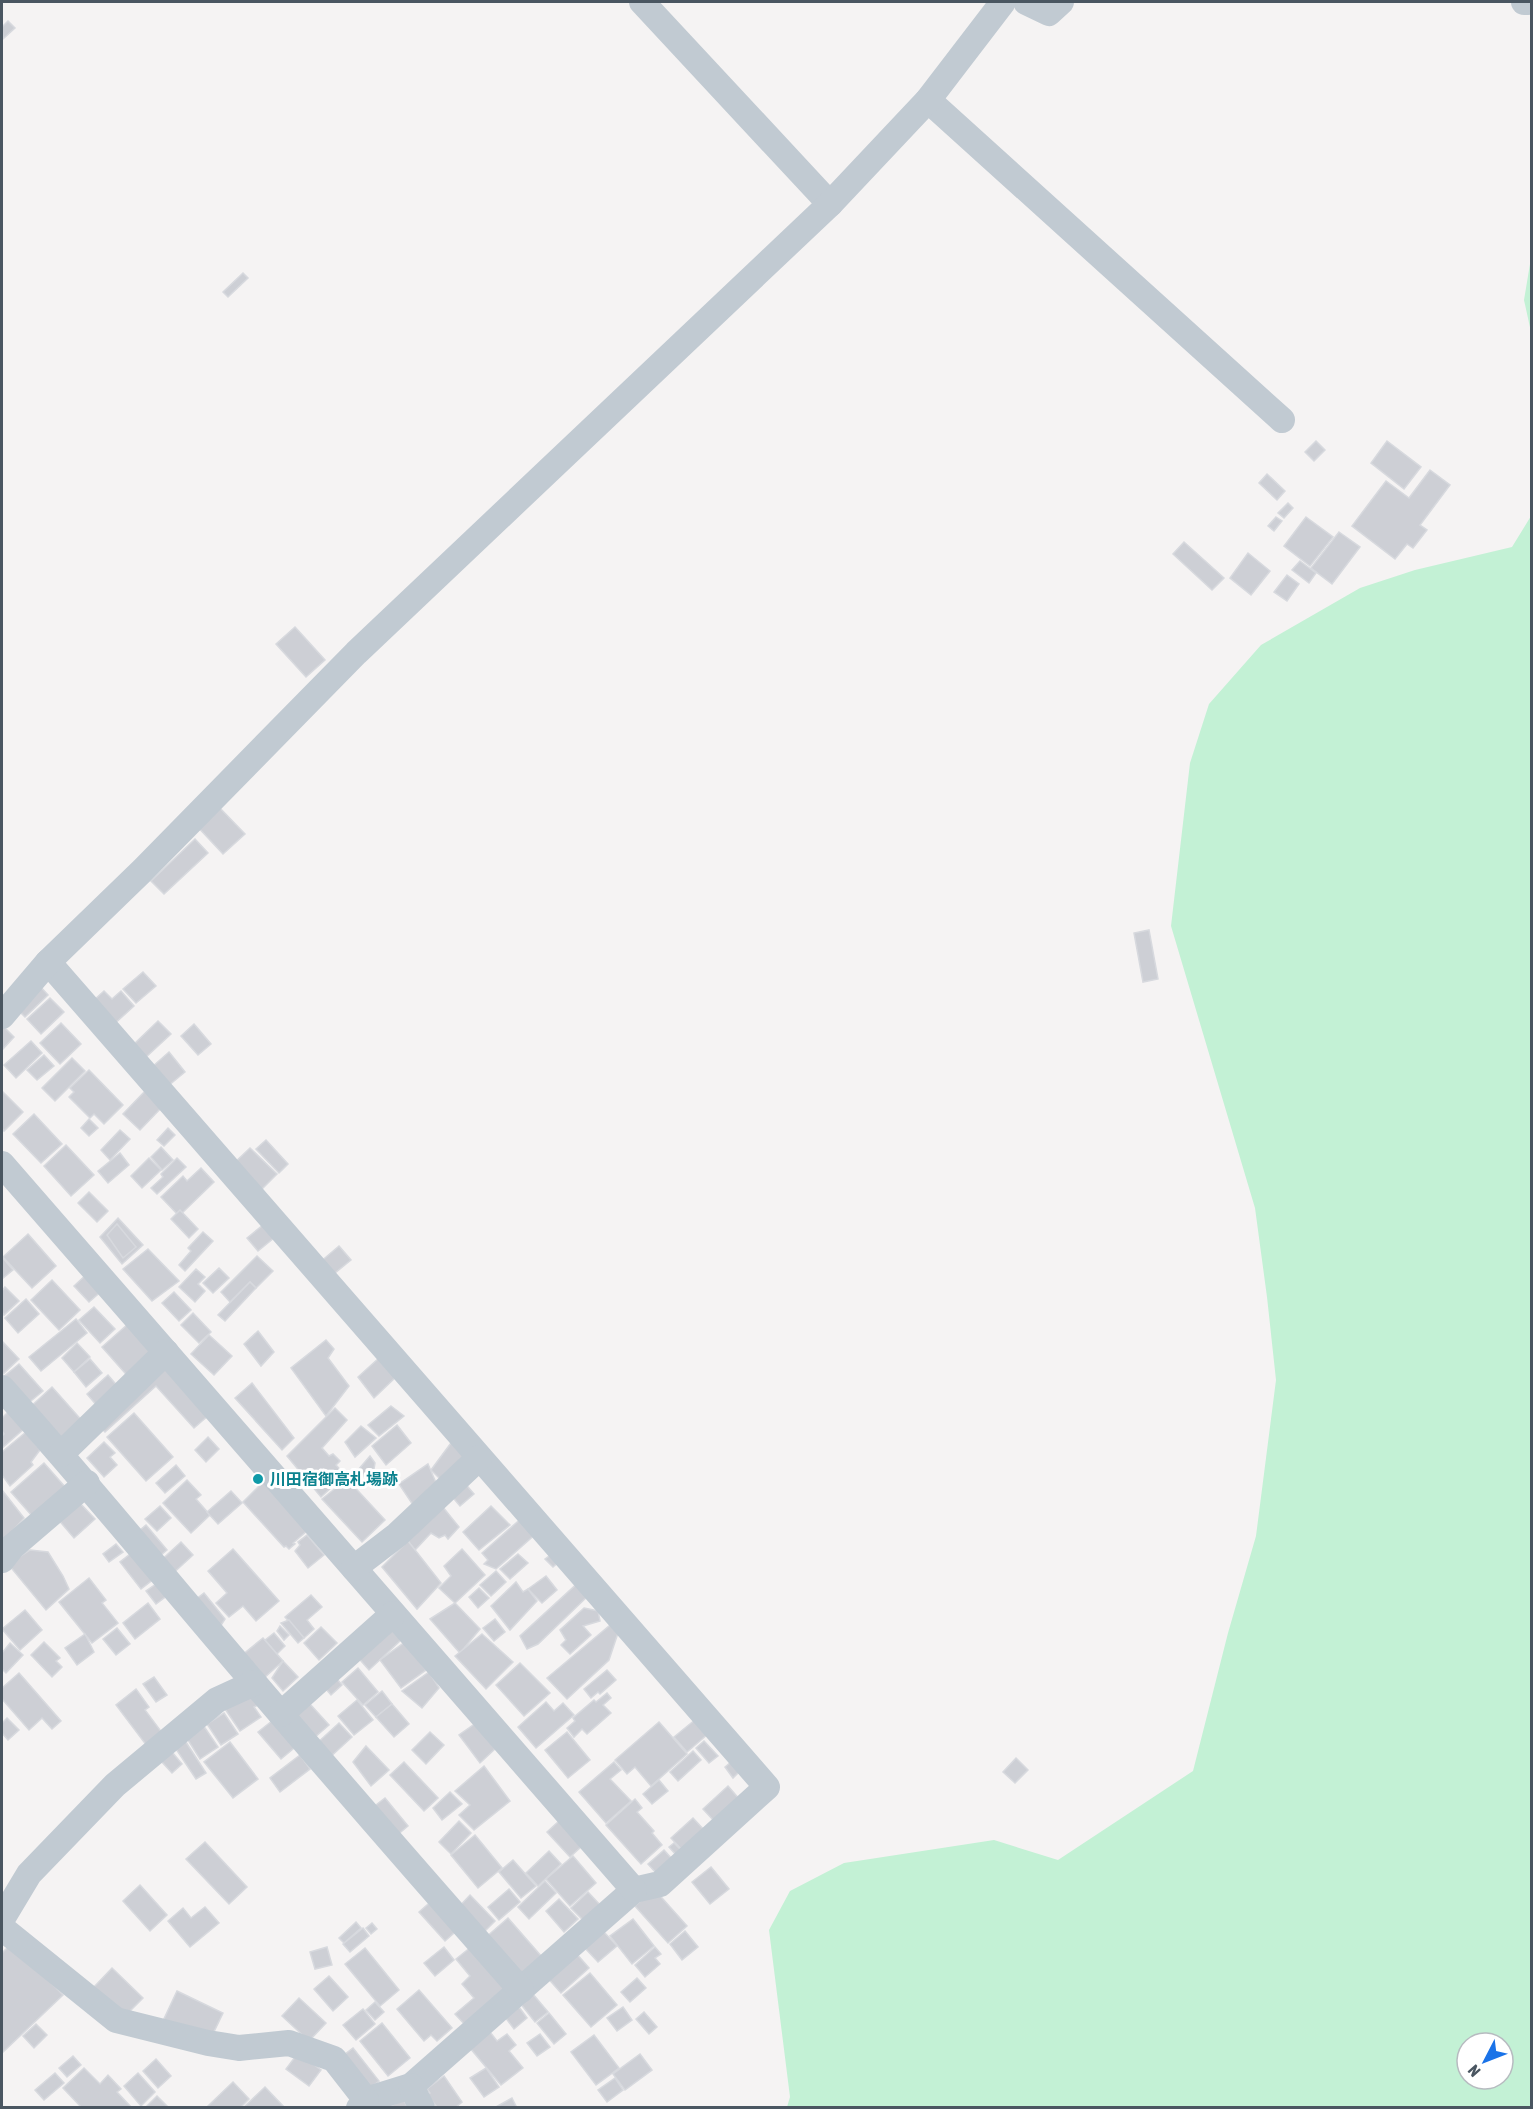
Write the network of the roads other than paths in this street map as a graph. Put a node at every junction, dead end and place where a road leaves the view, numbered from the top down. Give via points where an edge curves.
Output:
1 (642, 2) edge
2 (1003, 2) edge
3 (1026, 2) edge
4 (1061, 2) edge
5 (928, 100) junction
6 (830, 204) junction
7 (1282, 420) dead end
8 (48, 962) junction
9 (2, 1016) edge
10 (2, 1164) edge
11 (166, 1352) junction
12 (2, 1388) edge
13 (61, 1454) junction
14 (479, 1458) junction
15 (87, 1483) junction
16 (2, 1560) edge
17 (354, 1568) junction
18 (393, 1614) junction
19 (254, 1683) junction
20 (280, 1714) junction
21 (634, 1890) junction
22 (2, 1919) edge
23 (2, 1928) edge
24 (521, 1990) junction
25 (416, 2097) edge
26 (363, 2104) edge

1 - 6 street
2 - 5 street
3 - 4 street via 1049,14
5 - 6 street
5 - 7 street
6 - 8 street via 356,653
8 - 9 street
8 - 14 street
10 - 11 street
11 - 13 street
11 - 17 street
12 - 13 street
13 - 15 street
14 - 17 street via 397,1535
14 - 21 street via 767,1787 660,1884
15 - 16 street
15 - 19 street
17 - 18 street
18 - 20 street
18 - 21 street
19 - 20 street
19 - 22 street via 217,1700 115,1785 29,1874
20 - 24 street
21 - 24 street
23 - 26 street via 116,2020 239,2048 290,2043 334,2059
24 - 25 street
25 - 26 street

